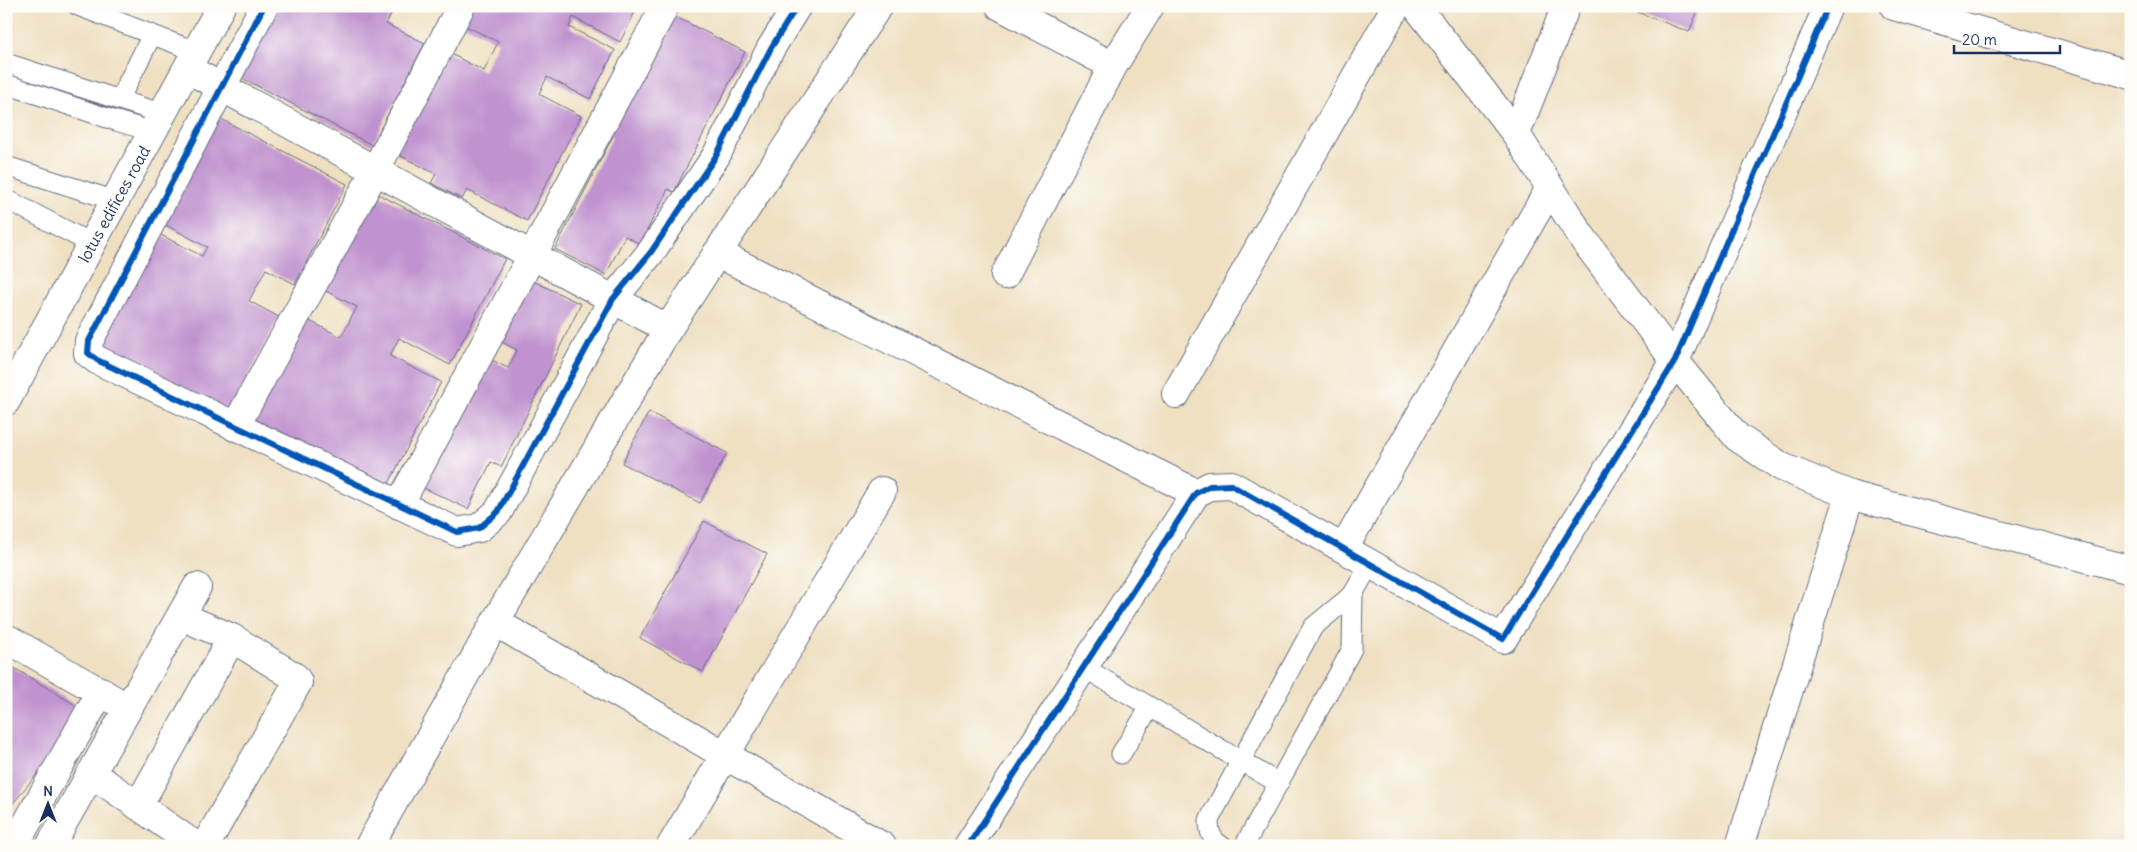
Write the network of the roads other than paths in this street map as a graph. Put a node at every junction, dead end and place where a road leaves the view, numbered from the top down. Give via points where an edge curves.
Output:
1 (78, 6) edge
2 (221, 6) edge
3 (264, 6) edge
4 (461, 6) edge
5 (665, 6) edge
6 (797, 6) edge
7 (878, 6) edge
8 (1000, 6) edge
9 (1150, 6) edge
10 (1396, 6) edge
11 (1416, 6) edge
12 (1566, 6) edge
13 (1828, 6) edge
14 (1894, 6) edge
15 (152, 34) junction
16 (193, 60) junction
17 (6, 63) edge
18 (1113, 66) junction
19 (2131, 75) edge
20 (6, 84) edge
21 (220, 87) junction
22 (119, 100) junction
23 (158, 123) junction
24 (1516, 134) junction
25 (6, 166) edge
26 (375, 170) junction
27 (1550, 188) junction
28 (6, 199) edge
29 (116, 201) junction
30 (92, 244) junction
31 (718, 253) junction
32 (531, 256) junction
33 (1005, 275) dead end
34 (612, 299) junction
35 (668, 329) junction
36 (1675, 361) junction
37 (1176, 394) dead end
38 (6, 401) edge
39 (235, 426) junction
40 (882, 491) dead end
41 (1196, 493) junction
42 (1850, 495) junction
43 (399, 505) junction
44 (1344, 548) junction
45 (1370, 564) junction
46 (2131, 570) edge
47 (197, 587) dead end
48 (1353, 594) junction
49 (181, 616) junction
50 (495, 622) junction
51 (6, 638) edge
52 (232, 638) junction
53 (1083, 667) junction
54 (101, 692) junction
55 (1150, 707) junction
56 (128, 709) junction
57 (1121, 754) dead end
58 (725, 755) junction
59 (1240, 761) junction
60 (91, 773) junction
61 (1278, 783) junction
62 (138, 806) junction
63 (14, 846) edge
64 (50, 846) edge
65 (196, 846) edge
66 (205, 846) edge
67 (369, 846) edge
68 (671, 846) edge
69 (882, 846) edge
70 (968, 846) edge
71 (1222, 846) edge
72 (1244, 846) edge
73 (1740, 846) edge

1 - 15 lane
2 - 16 street, lotus edifices road
3 - 21 street
4 - 26 street
5 - 32 street
6 - 34 street via 771,48 716,156 651,252
7 - 31 street
8 - 18 street
9 - 18 street
10 - 37 street
11 - 24 street
12 - 24 street
13 - 36 street
14 - 19 street
15 - 16 lane
15 - 22 lane
16 - 21 street
16 - 23 street, lotus edifices road
17 - 22 lane
18 - 33 street
20 - 23 lane via 116,122
21 - 26 street
21 - 39 street via 89,341 88,353
22 - 23 lane
23 - 29 street, lotus edifices road
24 - 27 street
25 - 29 lane
26 - 32 street
26 - 39 street
27 - 36 street via 1581,236
27 - 44 street
28 - 30 lane
29 - 30 street, lotus edifices road
30 - 38 street, lotus edifices road
31 - 35 street
31 - 41 street
32 - 34 street
32 - 43 street
34 - 35 street
34 - 43 street via 498,512 479,528 457,532
35 - 50 street
36 - 42 street via 1738,437 1782,467
36 - 45 street via 1503,639
39 - 43 street
40 - 58 street
41 - 44 street via 1210,486 1231,485
41 - 53 street
42 - 46 street
42 - 73 street
44 - 45 street
45 - 48 lane
47 - 49 street
48 - 59 lane via 1313,627
48 - 61 lane via 1352,650
49 - 52 street
49 - 56 street
50 - 58 street
50 - 67 street
51 - 54 street
52 - 62 street
52 - 66 street via 298,682
53 - 55 lane
53 - 70 street
54 - 56 street
54 - 63 street
55 - 57 lane
55 - 59 lane
56 - 60 street
58 - 68 street
58 - 69 street
59 - 61 lane
59 - 71 lane via 1209,820 1209,832
60 - 62 street
60 - 64 street
61 - 72 lane
62 - 65 street

